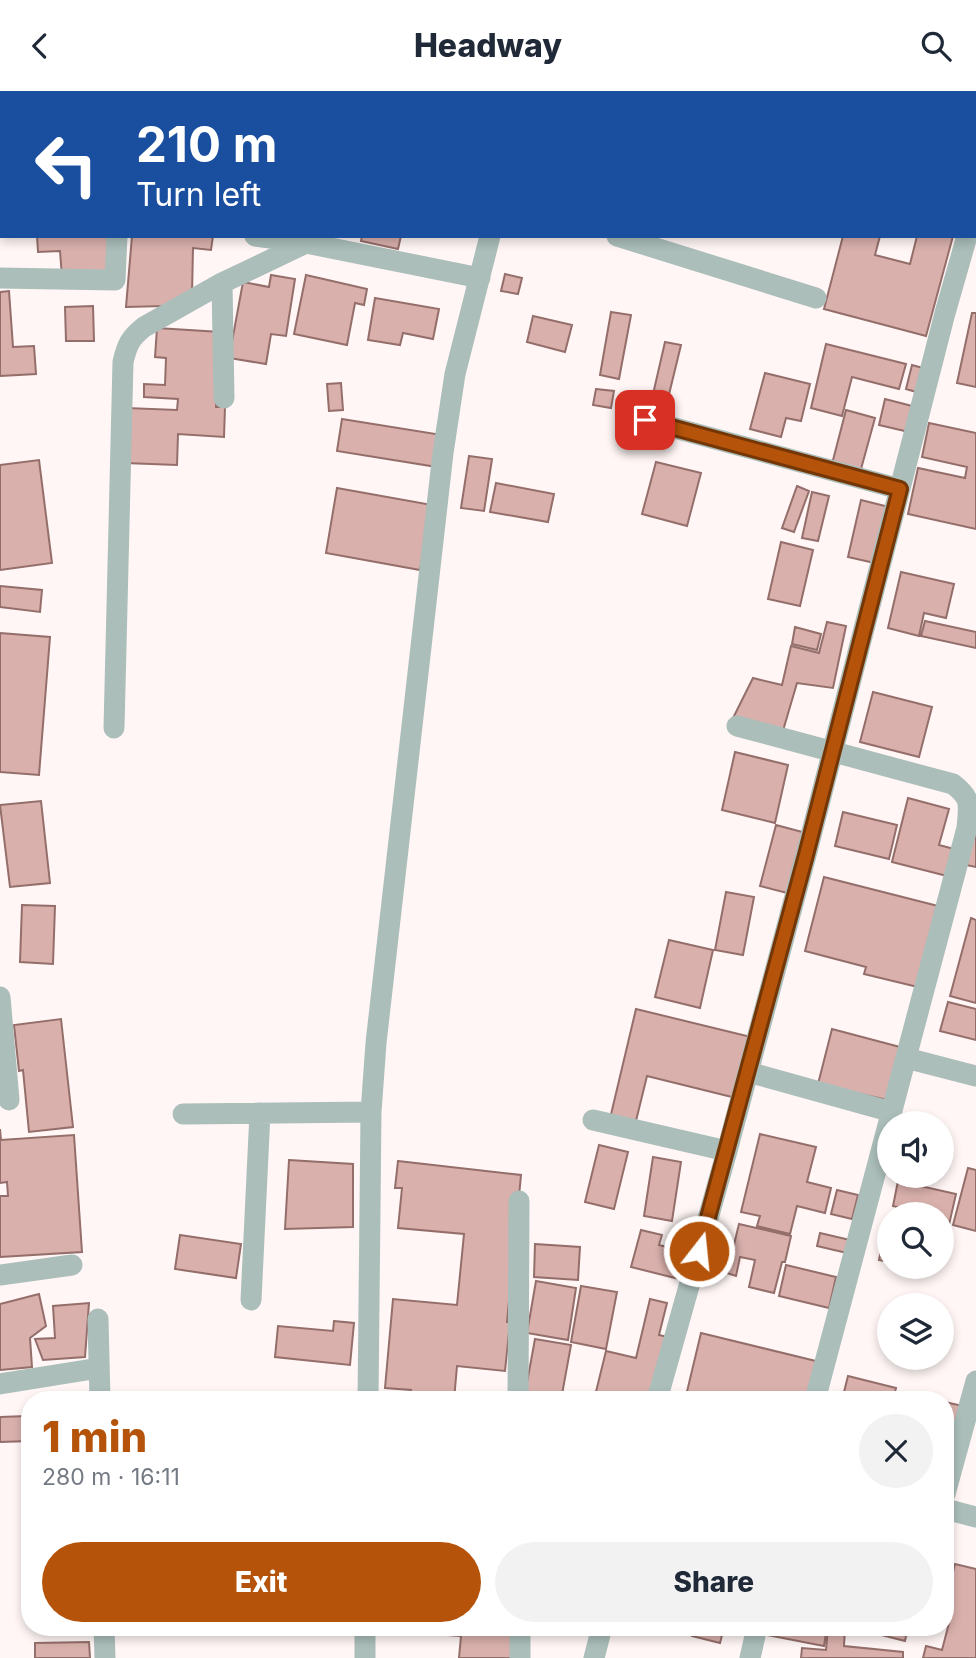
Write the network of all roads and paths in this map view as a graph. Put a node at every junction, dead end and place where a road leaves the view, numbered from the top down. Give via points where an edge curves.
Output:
1 (117, 238) edge
2 (283, 238) edge
3 (490, 238) edge
4 (623, 238) edge
5 (966, 238) edge
6 (311, 240) edge
7 (0, 278) edge
8 (480, 278) junction
9 (222, 283) junction
10 (816, 298) dead end
11 (224, 398) dead end
12 (645, 420) dead end
13 (900, 489) junction
14 (737, 726) dead end
15 (114, 728) dead end
16 (833, 751) junction
17 (0, 997) edge
18 (906, 1058) junction
19 (748, 1072) junction
20 (976, 1076) edge
21 (9, 1100) dead end
22 (888, 1111) edge
23 (892, 1111) edge
24 (371, 1112) junction
25 (260, 1113) junction
26 (183, 1114) dead end
27 (593, 1120) dead end
28 (727, 1151) junction
29 (877, 1168) edge
30 (519, 1201) dead end
31 (72, 1265) dead end
32 (0, 1275) edge
33 (251, 1300) dead end
34 (98, 1319) dead end
35 (99, 1368) junction
36 (976, 1381) edge
37 (0, 1384) edge
38 (100, 1391) edge
39 (368, 1391) edge
40 (518, 1391) edge
41 (660, 1391) edge
42 (817, 1391) edge
43 (954, 1452) edge
44 (954, 1511) edge
45 (976, 1517) edge
46 (104, 1636) edge
47 (365, 1636) edge
48 (520, 1636) edge
49 (600, 1636) edge
50 (755, 1636) edge
51 (105, 1658) edge
52 (365, 1658) edge
53 (520, 1658) edge
54 (594, 1658) edge
55 (750, 1658) edge

1 - 7 street via 115,280
2 - 6 street
3 - 8 street
4 - 10 street
5 - 13 street
6 - 8 street
6 - 9 street
8 - 24 street via 455,374 443,453
9 - 11 street
9 - 15 street via 144,327 133,336 123,362
12 - 13 street
13 - 16 street
14 - 16 street
16 - 18 street via 953,784 966,794 967,828
16 - 19 street
17 - 21 street
18 - 20 street
18 - 23 street
19 - 22 street
19 - 28 street
24 - 25 street
24 - 39 street
25 - 26 street
25 - 33 street
27 - 28 street
28 - 41 street
29 - 42 street
30 - 40 street
31 - 32 street
34 - 35 street
35 - 37 street
35 - 38 street
36 - 43 street
44 - 45 street
46 - 51 street
47 - 52 street
48 - 53 street
49 - 54 street
50 - 55 street

